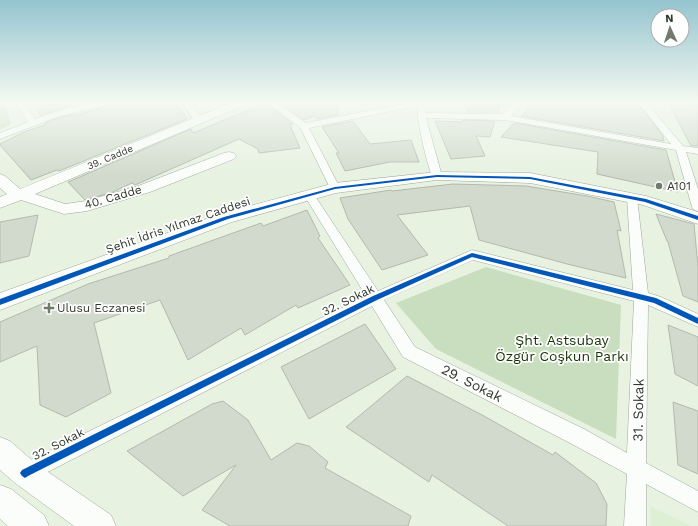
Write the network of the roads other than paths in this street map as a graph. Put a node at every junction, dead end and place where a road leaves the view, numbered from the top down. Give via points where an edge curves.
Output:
1 (304, 126) edge
2 (24, 127) edge
3 (182, 127) edge
4 (423, 127) edge
5 (559, 127) edge
6 (662, 127) edge
7 (0, 136) edge
8 (680, 148) junction
9 (698, 151) edge
10 (229, 156) dead end
11 (437, 176) junction
12 (0, 179) edge
13 (335, 188) junction
14 (19, 195) junction
15 (309, 195) junction
16 (632, 198) junction
17 (0, 203) edge
18 (698, 207) edge
19 (698, 218) edge
20 (641, 297) junction
21 (375, 298) junction
22 (0, 302) edge
23 (698, 321) edge
24 (0, 451) edge
25 (636, 468) junction
26 (25, 473) junction
27 (0, 500) edge
28 (698, 502) edge
29 (33, 526) edge
30 (100, 526) edge
31 (635, 526) edge

1 - 13 street
2 - 7 street
3 - 14 street, 39. Cadde
4 - 11 street
5 - 8 street
6 - 8 street
8 - 9 street
8 - 18 street
10 - 14 street, 40. Cadde via 144,189 87,206 64,209
11 - 13 street, Şehit İdris Yılmaz Caddesi
11 - 16 street, Şehit İdris Yılmaz Caddesi via 530,178
12 - 14 street, 40. Cadde
13 - 15 street, Şehit İdris Yılmaz Caddesi
14 - 17 street, 39. Cadde
15 - 21 street, 29. Sokak
15 - 22 street, Şehit İdris Yılmaz Caddesi via 226,218
16 - 19 street, Şehit İdris Yılmaz Caddesi
16 - 20 street, 31. Sokak
20 - 21 street, 32. Sokak via 472,255
20 - 23 street, 32. Sokak via 656,301
20 - 25 street, 31. Sokak
21 - 25 street, 29. Sokak via 409,352
21 - 26 street, 32. Sokak
24 - 26 street
25 - 28 street, 29. Sokak
25 - 31 street, 31. Sokak
26 - 30 street
27 - 29 street

